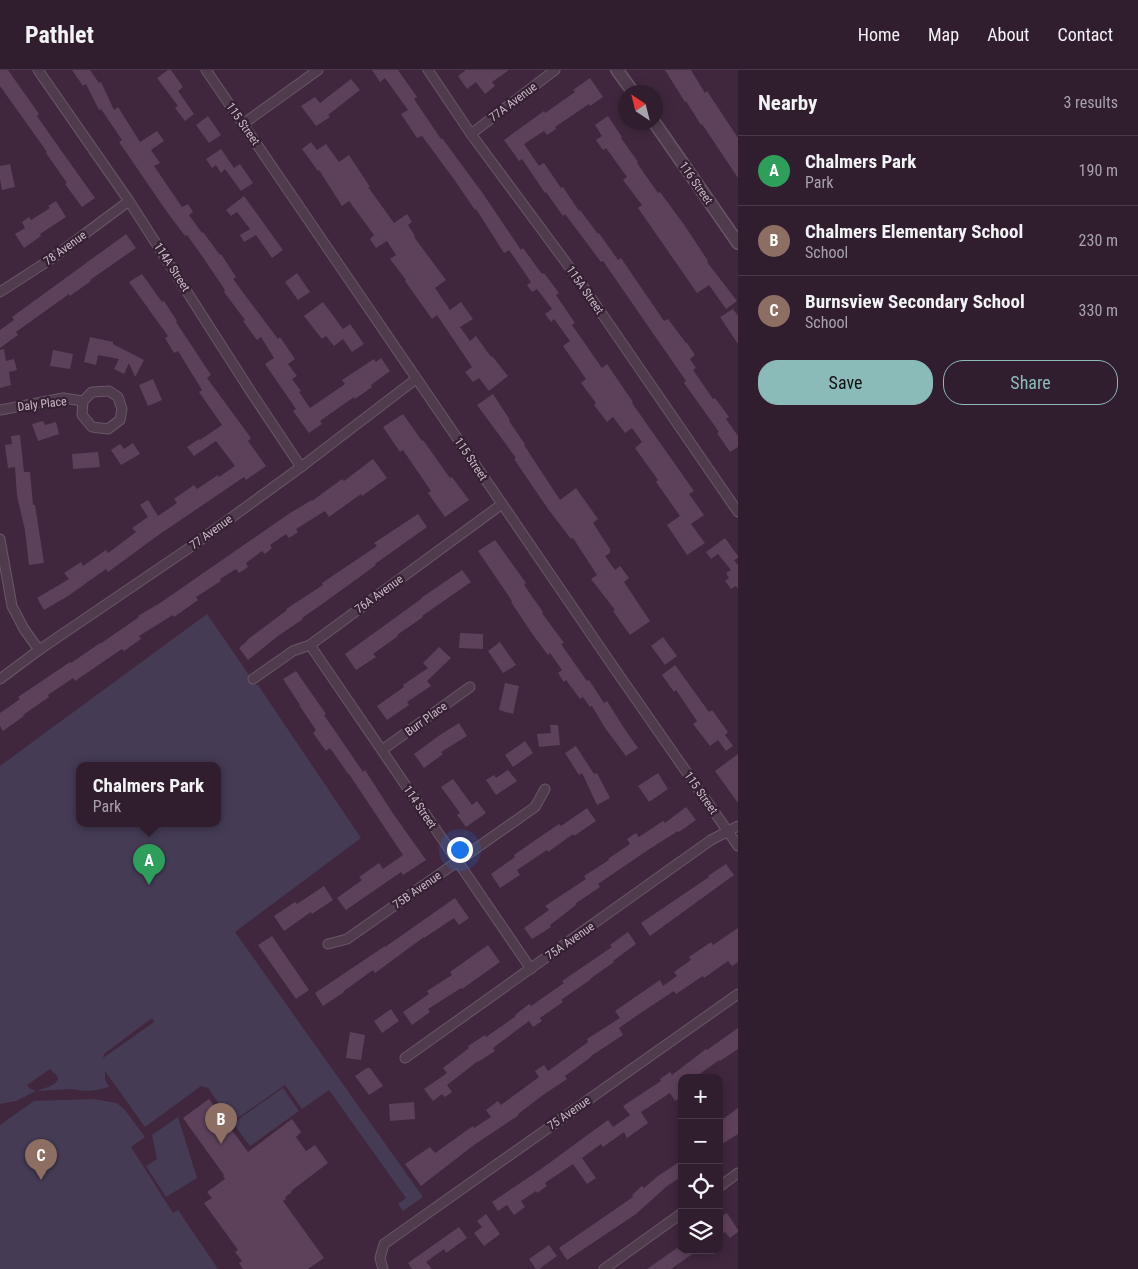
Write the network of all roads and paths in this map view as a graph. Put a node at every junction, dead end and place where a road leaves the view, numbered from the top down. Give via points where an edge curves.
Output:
1 (38, 70) edge
2 (206, 70) edge
3 (318, 70) edge
4 (428, 70) edge
5 (555, 70) edge
6 (617, 70) edge
7 (628, 85) edge
8 (243, 124) junction
9 (660, 130) edge
10 (471, 134) junction
11 (129, 201) junction
12 (738, 243) edge
13 (0, 292) edge
14 (416, 379) junction
15 (83, 401) junction
16 (0, 410) edge
17 (301, 467) junction
18 (502, 504) junction
19 (738, 512) edge
20 (0, 539) edge
21 (310, 645) junction
22 (39, 650) junction
23 (0, 678) edge
24 (253, 679) dead end
25 (470, 688) dead end
26 (382, 750) junction
27 (545, 789) dead end
28 (738, 826) edge
29 (728, 832) junction
30 (738, 846) edge
31 (457, 862) junction
32 (328, 944) dead end
33 (531, 969) junction
34 (738, 994) edge
35 (405, 1058) dead end
36 (738, 1173) edge
37 (723, 1183) edge
38 (678, 1217) edge
39 (383, 1269) edge
40 (604, 1269) edge

1 - 11 street, 114A Street
2 - 8 street, 115 Street
3 - 8 street
4 - 10 street, 115A Street
5 - 10 street, 77A Avenue
6 - 7 street
8 - 14 street, 115 Street
9 - 12 street, 116 Street
10 - 19 street, 115A Street via 576,276
11 - 13 street, 78 Avenue
11 - 17 street, 114A Street
14 - 17 street, 77 Avenue
14 - 18 street, 115 Street
15 - 15 street, Daly Place via 82,415 92,427 108,429 120,420 122,409 118,397 109,390 92,392
15 - 16 street, Daly Place via 63,398
17 - 22 street, 77 Avenue
18 - 21 street, 76A Avenue
18 - 29 street, 115 Street
20 - 22 street via 12,606
21 - 24 street, 76A Avenue via 293,651
21 - 26 street, 114 Street
22 - 23 street, 77 Avenue
25 - 26 street, Burr Place
26 - 31 street, 114 Street
27 - 31 street, 75B Avenue via 535,807
28 - 29 street, 75A Avenue
29 - 30 street, 115 Street
29 - 33 street, 75A Avenue via 711,840
31 - 32 street, 75B Avenue via 347,939
31 - 33 street, 114 Street
33 - 35 street, 75A Avenue
34 - 39 street, 75 Avenue via 384,1244 380,1258
36 - 37 street
38 - 40 street

